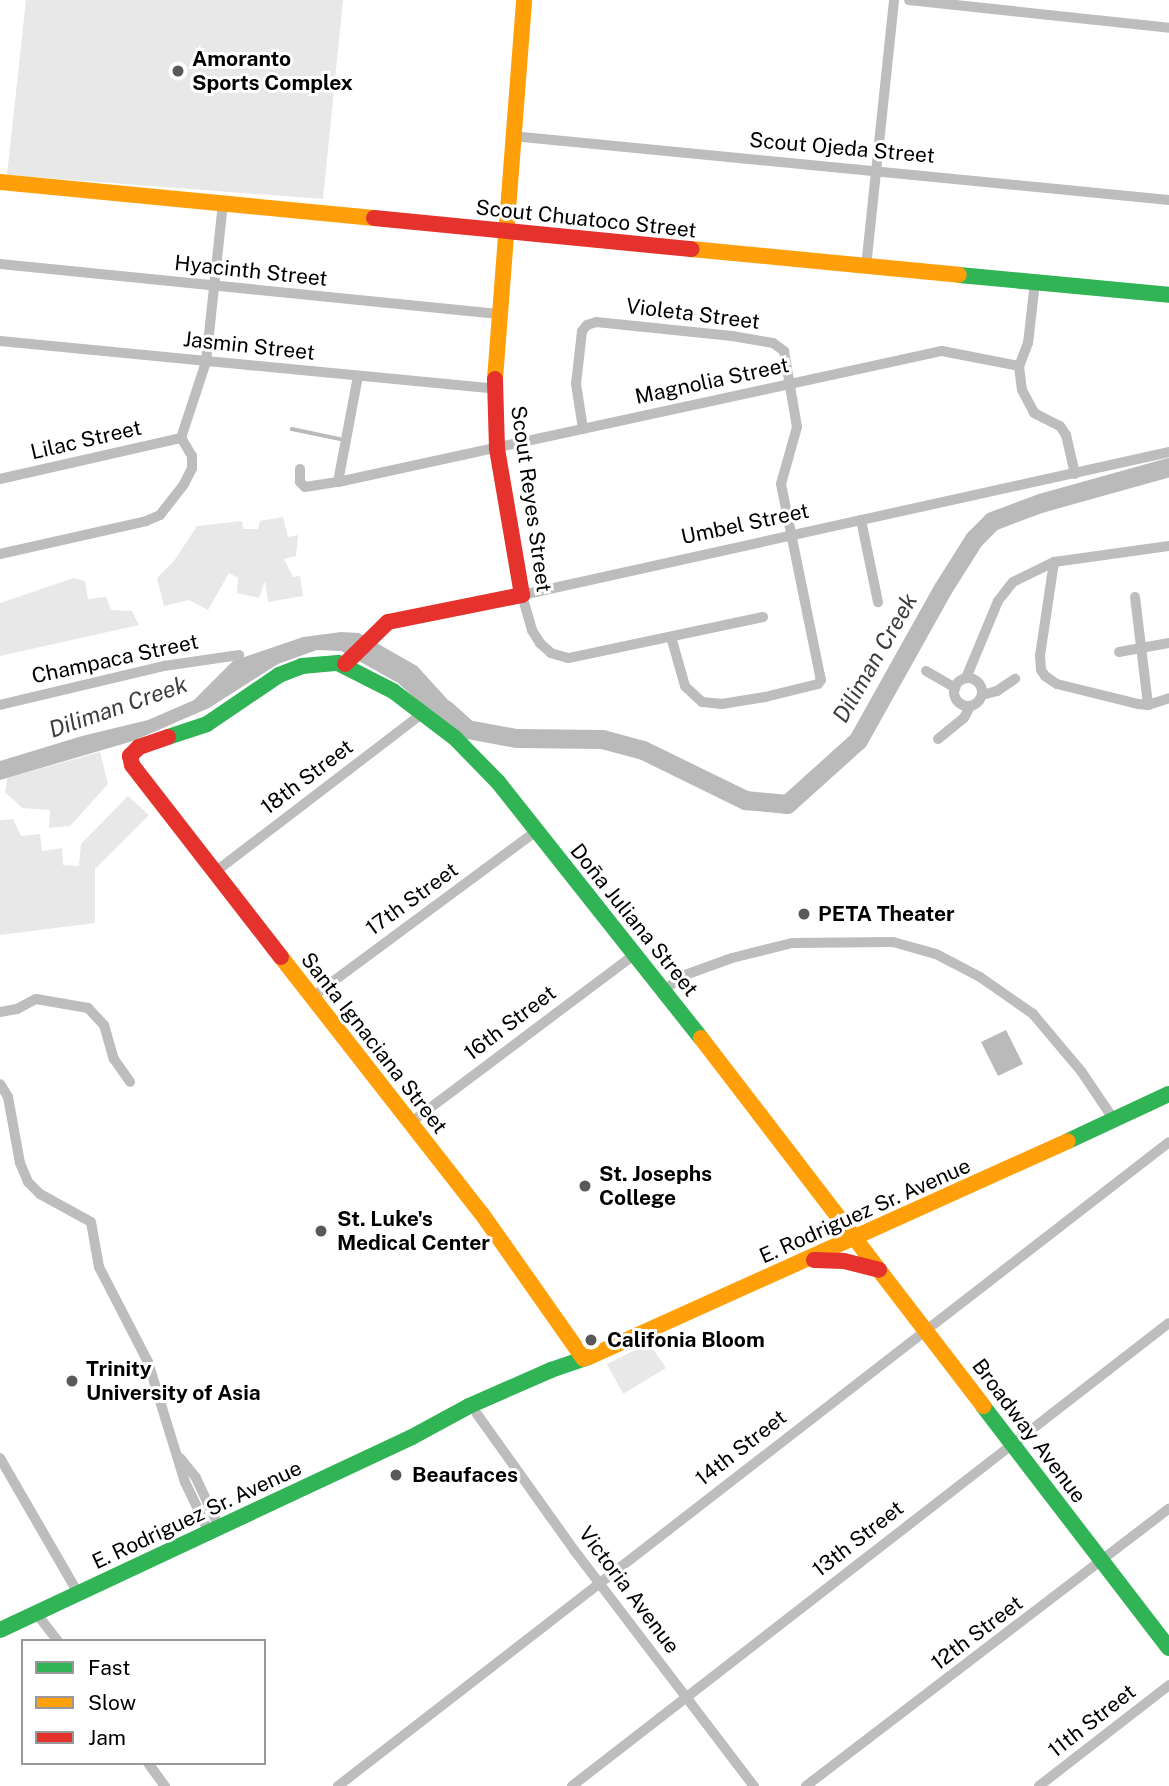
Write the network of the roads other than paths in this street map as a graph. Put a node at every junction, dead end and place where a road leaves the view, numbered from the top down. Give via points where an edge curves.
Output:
1 (523, 0) edge
2 (894, 0) edge
3 (909, 0) edge
4 (1169, 28) edge
5 (512, 136) junction
6 (876, 171) junction
7 (0, 182) edge
8 (1169, 200) edge
9 (223, 204) junction
10 (504, 232) junction
11 (0, 264) edge
12 (866, 267) junction
13 (1035, 282) junction
14 (214, 287) junction
15 (1169, 295) edge
16 (499, 314) junction
17 (0, 341) edge
18 (206, 362) junction
19 (1019, 366) junction
20 (358, 376) junction
21 (789, 384) junction
22 (494, 389) junction
23 (583, 429) junction
24 (181, 438) junction
25 (497, 448) junction
26 (1169, 452) edge
27 (300, 469) dead end
28 (1075, 474) junction
29 (0, 478) edge
30 (338, 482) junction
31 (861, 520) junction
32 (791, 534) junction
33 (1169, 546) edge
34 (0, 554) edge
35 (1054, 562) junction
36 (522, 595) junction
37 (1135, 597) dead end
38 (878, 602) dead end
39 (763, 617) dead end
40 (671, 637) junction
41 (1169, 643) edge
42 (1141, 647) junction
43 (1119, 652) dead end
44 (239, 655) dead end
45 (346, 662) junction
46 (926, 671) dead end
47 (967, 678) junction
48 (1015, 679) dead end
49 (955, 688) junction
50 (982, 695) junction
51 (1169, 698) edge
52 (0, 705) edge
53 (1148, 705) junction
54 (970, 706) junction
55 (423, 713) junction
56 (938, 739) dead end
57 (535, 832) junction
58 (215, 872) junction
59 (634, 955) junction
60 (664, 990) junction
61 (312, 997) junction
62 (0, 1012) edge
63 (130, 1082) dead end
64 (0, 1084) edge
65 (1169, 1094) edge
66 (1114, 1119) junction
67 (410, 1123) junction
68 (1169, 1142) edge
69 (855, 1239) junction
70 (808, 1260) junction
71 (879, 1270) junction
72 (1169, 1323) edge
73 (924, 1329) junction
74 (580, 1361) junction
75 (477, 1414) junction
76 (412, 1437) junction
77 (1012, 1443) junction
78 (0, 1458) edge
79 (1169, 1508) edge
80 (214, 1530) junction
81 (1101, 1560) junction
82 (599, 1583) junction
83 (78, 1593) junction
84 (36, 1613) junction
85 (0, 1630) edge
86 (56, 1639) edge
87 (1169, 1648) edge
88 (1169, 1685) edge
89 (685, 1697) junction
90 (149, 1765) edge
91 (165, 1786) edge
92 (338, 1786) edge
93 (572, 1786) edge
94 (754, 1786) edge
95 (806, 1786) edge
96 (1039, 1786) edge

1 - 5 street, Scout Reyes Street
2 - 6 street
3 - 4 street
5 - 6 street, Scout Ojeda Street
5 - 10 street, Scout Reyes Street
6 - 8 street, Scout Ojeda Street
6 - 12 street
7 - 9 street, Scout Chuatoco Street
9 - 10 street, Scout Chuatoco Street
9 - 14 street
10 - 12 street, Scout Chuatoco Street
10 - 16 street, Scout Reyes Street
11 - 14 street, Hyacinth Street
12 - 13 street, Scout Chuatoco Street
13 - 15 street, Scout Chuatoco Street
13 - 19 street via 1028,342
14 - 16 street, Hyacinth Street
14 - 18 street
16 - 22 street, Scout Reyes Street
17 - 18 street, Jasmin Street
18 - 20 street, Jasmin Street
18 - 24 street
19 - 21 street, Magnolia Street via 942,351
19 - 28 street via 1022,390 1034,413 1060,426 1066,435
20 - 22 street, Jasmin Street
20 - 30 street
21 - 23 street, Magnolia Street
21 - 23 street, Violeta Street via 780,345 596,322 582,331 576,384
21 - 32 street, Violeta Street via 797,427 781,484
22 - 25 street, Scout Reyes Street
23 - 25 street, Magnolia Street
24 - 29 street, Lilac Street
24 - 34 street via 192,456 191,468 160,515
25 - 30 street, Magnolia Street
25 - 36 street, Scout Reyes Street
26 - 28 street, Umbel Street
27 - 30 street, Magnolia Street via 305,487
28 - 31 street, Umbel Street
31 - 32 street, Umbel Street
31 - 38 street
32 - 36 street, Umbel Street
32 - 40 street, Violeta Street via 821,680 818,684 722,704 702,702 685,686
33 - 35 street
35 - 47 street via 1013,582 998,601
35 - 53 street via 1040,656 1045,676 1057,684
36 - 40 street, Scout Reyes Street via 540,643 551,653 568,658
36 - 45 street, Umbel Street via 387,622
37 - 42 street
39 - 40 street, Scout Reyes Street
41 - 42 street
42 - 43 street
42 - 53 street
44 - 52 street, Champaca Street via 164,666
45 - 55 street, Doña Juliana Street
45 - 58 street, Santa Ignaciana Street via 302,666 207,724 139,747 130,755 132,765
46 - 49 street
47 - 49 street
47 - 50 street via 981,685
48 - 50 street
49 - 54 street via 956,699
50 - 54 street
51 - 53 street
54 - 56 street via 964,718
55 - 57 street, Doña Juliana Street via 498,782
55 - 58 street, 18th Street
57 - 59 street, Doña Juliana Street
57 - 61 street, 17th Street
58 - 61 street, Santa Ignaciana Street
59 - 60 street, Doña Juliana Street
59 - 67 street, 16th Street
60 - 66 street via 685,975 793,943 893,942 936,954 980,977 1033,1014
60 - 69 street, Doña Juliana Street
61 - 67 street, Santa Ignaciana Street
62 - 63 street via 36,999 88,1008 104,1025 114,1059
64 - 80 street via 8,1097 28,1182 40,1194 91,1222 99,1267 148,1362 176,1454 196,1478
65 - 66 street, E. Rodriguez Sr. Avenue
66 - 69 street, E. Rodriguez Sr. Avenue
67 - 74 street, Santa Ignaciana Street via 482,1214
68 - 73 street, 14th Street
69 - 70 street, E. Rodriguez Sr. Avenue
69 - 71 street, Broadway Avenue
70 - 71 street via 844,1261
70 - 74 street, E. Rodriguez Sr. Avenue
71 - 73 street, Broadway Avenue
72 - 77 street, 13th Street
73 - 77 street, Broadway Avenue
73 - 82 street, 14th Street
74 - 75 street, E. Rodriguez Sr. Avenue via 559,1376
74 - 76 street, E. Rodriguez Sr. Avenue via 469,1406
75 - 76 street, E. Rodriguez Sr. Avenue via 440,1432
75 - 82 street, Victoria Avenue
76 - 80 street, E. Rodriguez Sr. Avenue
77 - 81 street, Broadway Avenue
77 - 89 street, 13th Street
78 - 83 street
79 - 81 street, 12th Street
80 - 83 street, E. Rodriguez Sr. Avenue
81 - 87 street, Broadway Avenue
81 - 95 street, 12th Street
82 - 89 street, Victoria Avenue
82 - 92 street, 14th Street
83 - 84 street, E. Rodriguez Sr. Avenue
84 - 85 street, E. Rodriguez Sr. Avenue
84 - 86 street
88 - 96 street, 11th Street
89 - 93 street, 13th Street
89 - 94 street, Victoria Avenue
90 - 91 street

